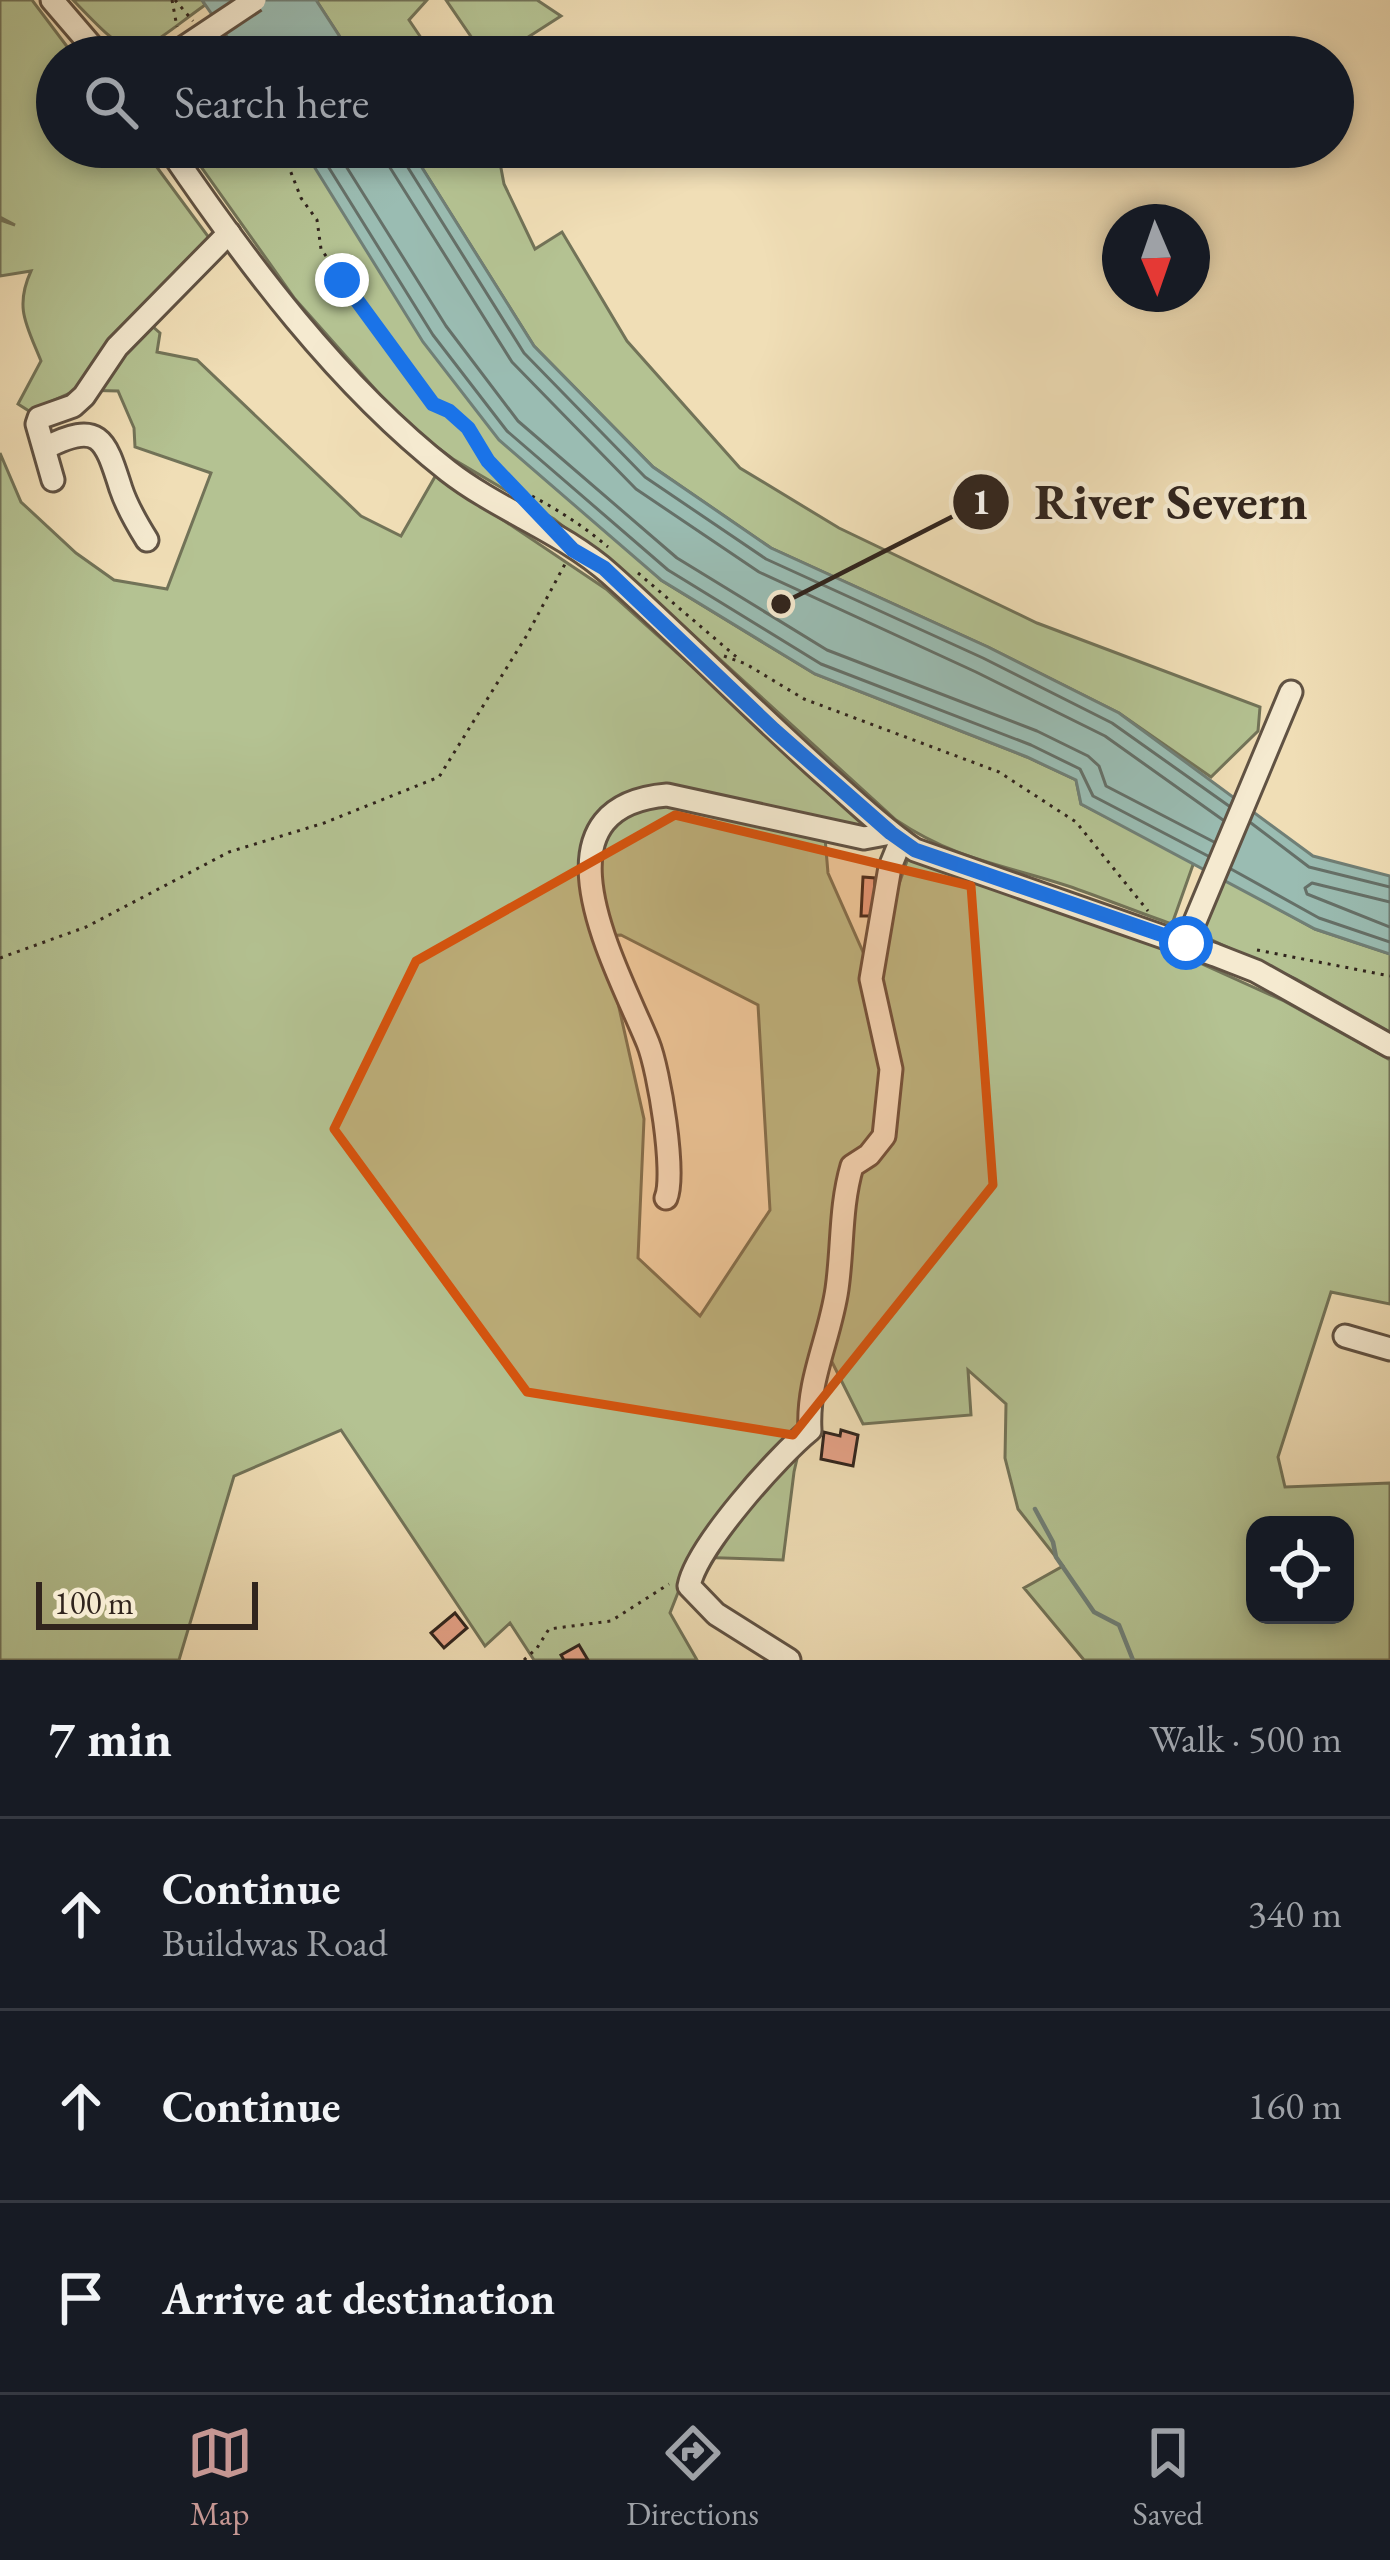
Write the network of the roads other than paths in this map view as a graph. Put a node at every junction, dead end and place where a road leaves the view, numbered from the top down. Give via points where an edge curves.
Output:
1 (52, 0) edge
2 (255, 0) edge
3 (83, 36) edge
4 (200, 36) edge
5 (183, 168) edge
6 (229, 233) junction
7 (45, 448) junction
8 (53, 480) dead end
9 (147, 540) dead end
10 (1291, 692) dead end
11 (896, 837) junction
12 (1186, 943) junction
13 (1390, 1046) edge
14 (666, 1198) dead end
15 (1345, 1336) dead end
16 (1390, 1349) edge
17 (789, 1660) edge

1 - 3 street
2 - 4 street, bridge
5 - 6 street
6 - 7 street via 117,347 84,396 39,418
6 - 11 street via 401,434 604,568
7 - 8 street
7 - 9 street via 77,434 104,442
10 - 12 street
11 - 12 street
11 - 14 street via 864,838 667,795 634,798 608,820 591,848 588,892 650,1045 672,1175
11 - 17 street via 872,980 891,1069 884,1136 852,1166 846,1185 810,1430 711,1540 689,1586 716,1614
12 - 13 street via 1256,971
15 - 16 street

